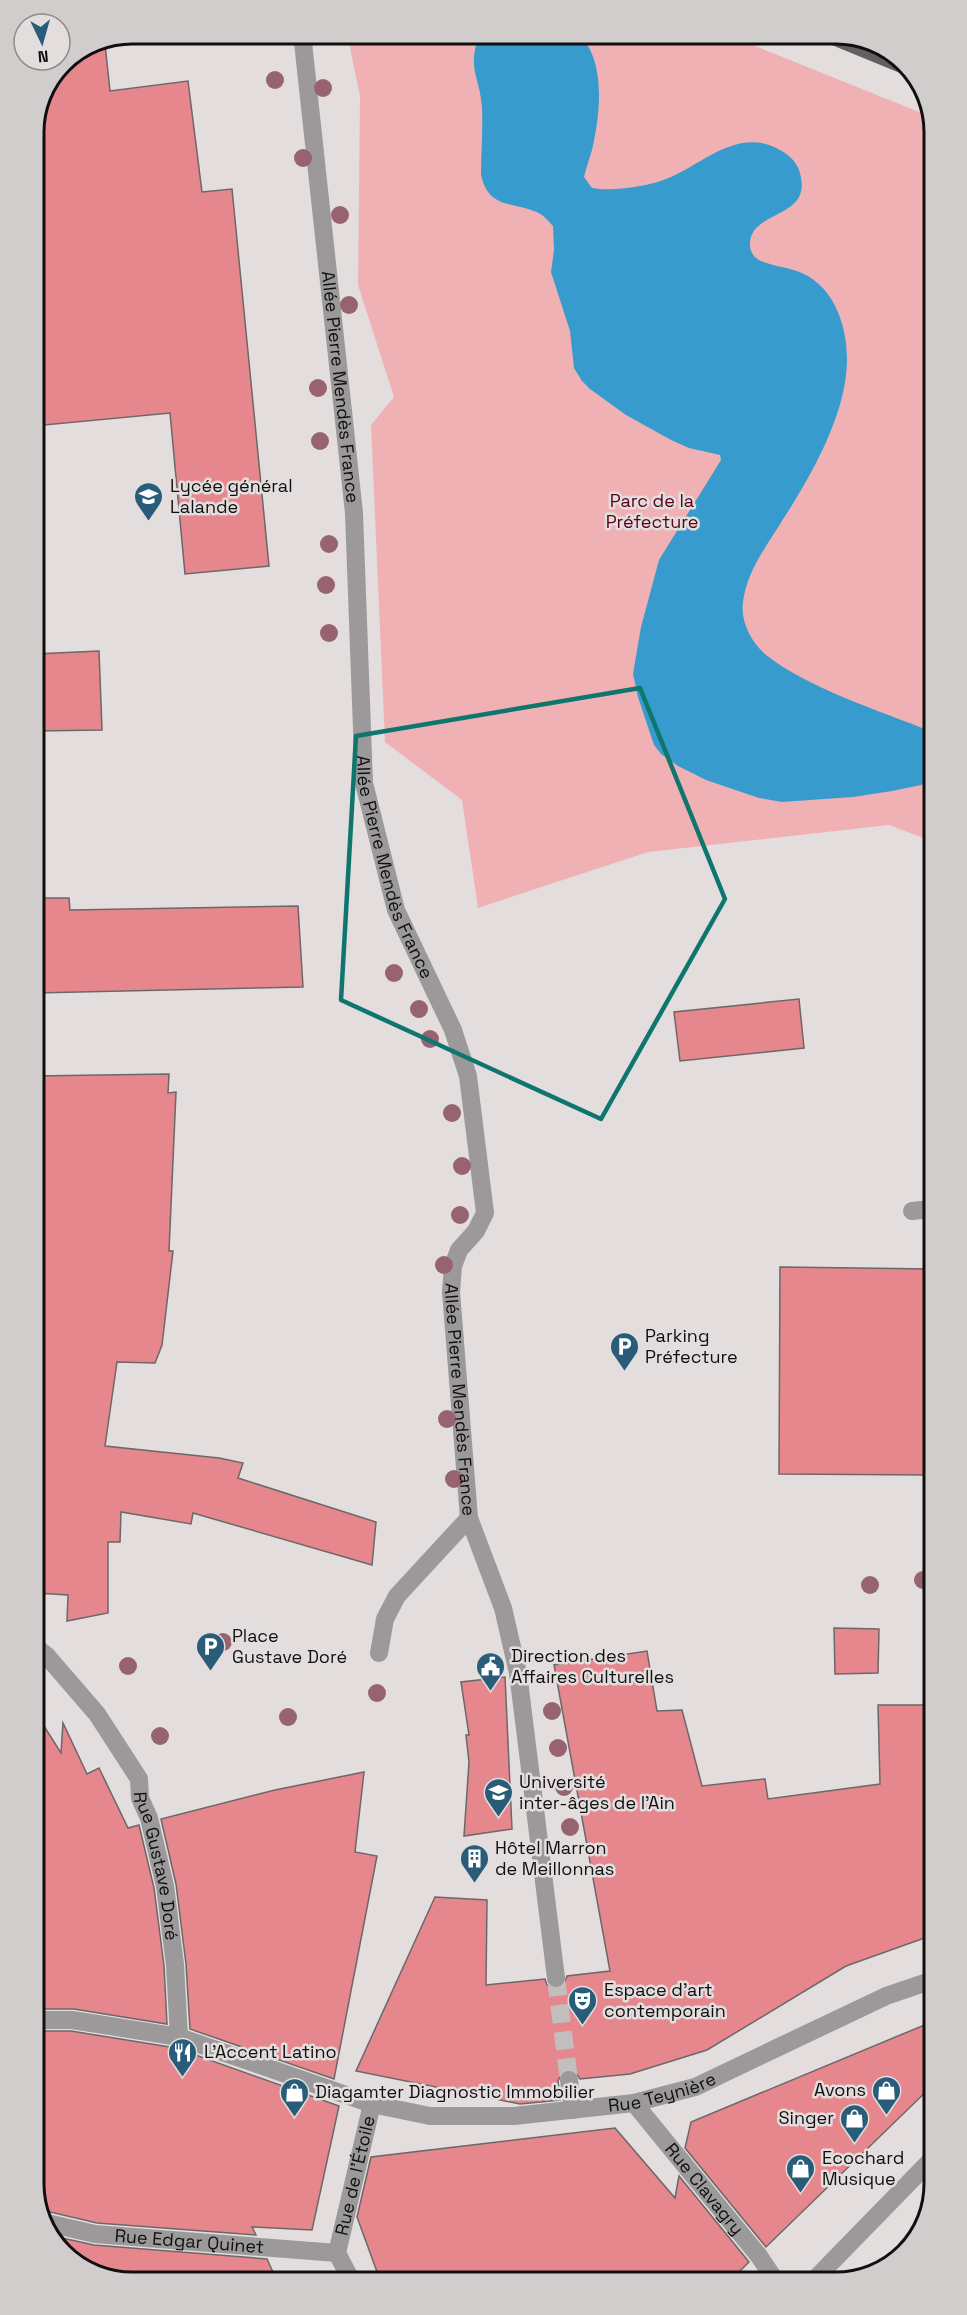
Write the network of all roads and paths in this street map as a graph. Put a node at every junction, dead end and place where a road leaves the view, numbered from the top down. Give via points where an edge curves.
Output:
1 (303, 43) edge
2 (858, 46) edge
3 (880, 55) edge
4 (924, 1210) edge
5 (912, 1211) dead end
6 (469, 1518) junction
7 (43, 1653) edge
8 (379, 1653) dead end
9 (556, 1978) tunnel mouth
10 (924, 1983) edge
11 (43, 2020) edge
12 (179, 2037) junction
13 (569, 2080) tunnel mouth
14 (634, 2103) junction
15 (372, 2104) junction
16 (573, 2110) junction
17 (924, 2167) edge
18 (54, 2224) edge
19 (337, 2253) junction
20 (346, 2271) edge
21 (770, 2272) edge
22 (822, 2272) edge

1 - 6 street, Allée Pierre Mendès France via 354,513 364,783 396,910 453,1030 468,1076 483,1190 485,1213 459,1250 451,1292
2 - 3 main road
4 - 5 street
6 - 8 street via 397,1596 385,1620
6 - 9 street, Allée Pierre Mendès France via 503,1608 518,1673
7 - 12 street, Rue Gustave Doré via 97,1714 139,1779 140,1798 149,1818 165,1886
10 - 14 street, Rue Teynière via 886,1996 695,2087
11 - 12 street, Rue Teynière via 72,2020
12 - 15 street, Rue Teynière
13 - 16 street
14 - 16 street, Rue Teynière
14 - 21 street, Rue Clavagry
15 - 16 street, Rue Teynière via 430,2116 514,2116
15 - 19 street, Rue de l'Étoile
17 - 22 street
18 - 19 street, Rue Edgar Quinet via 95,2234
19 - 20 street, Rue de l'Étoile

